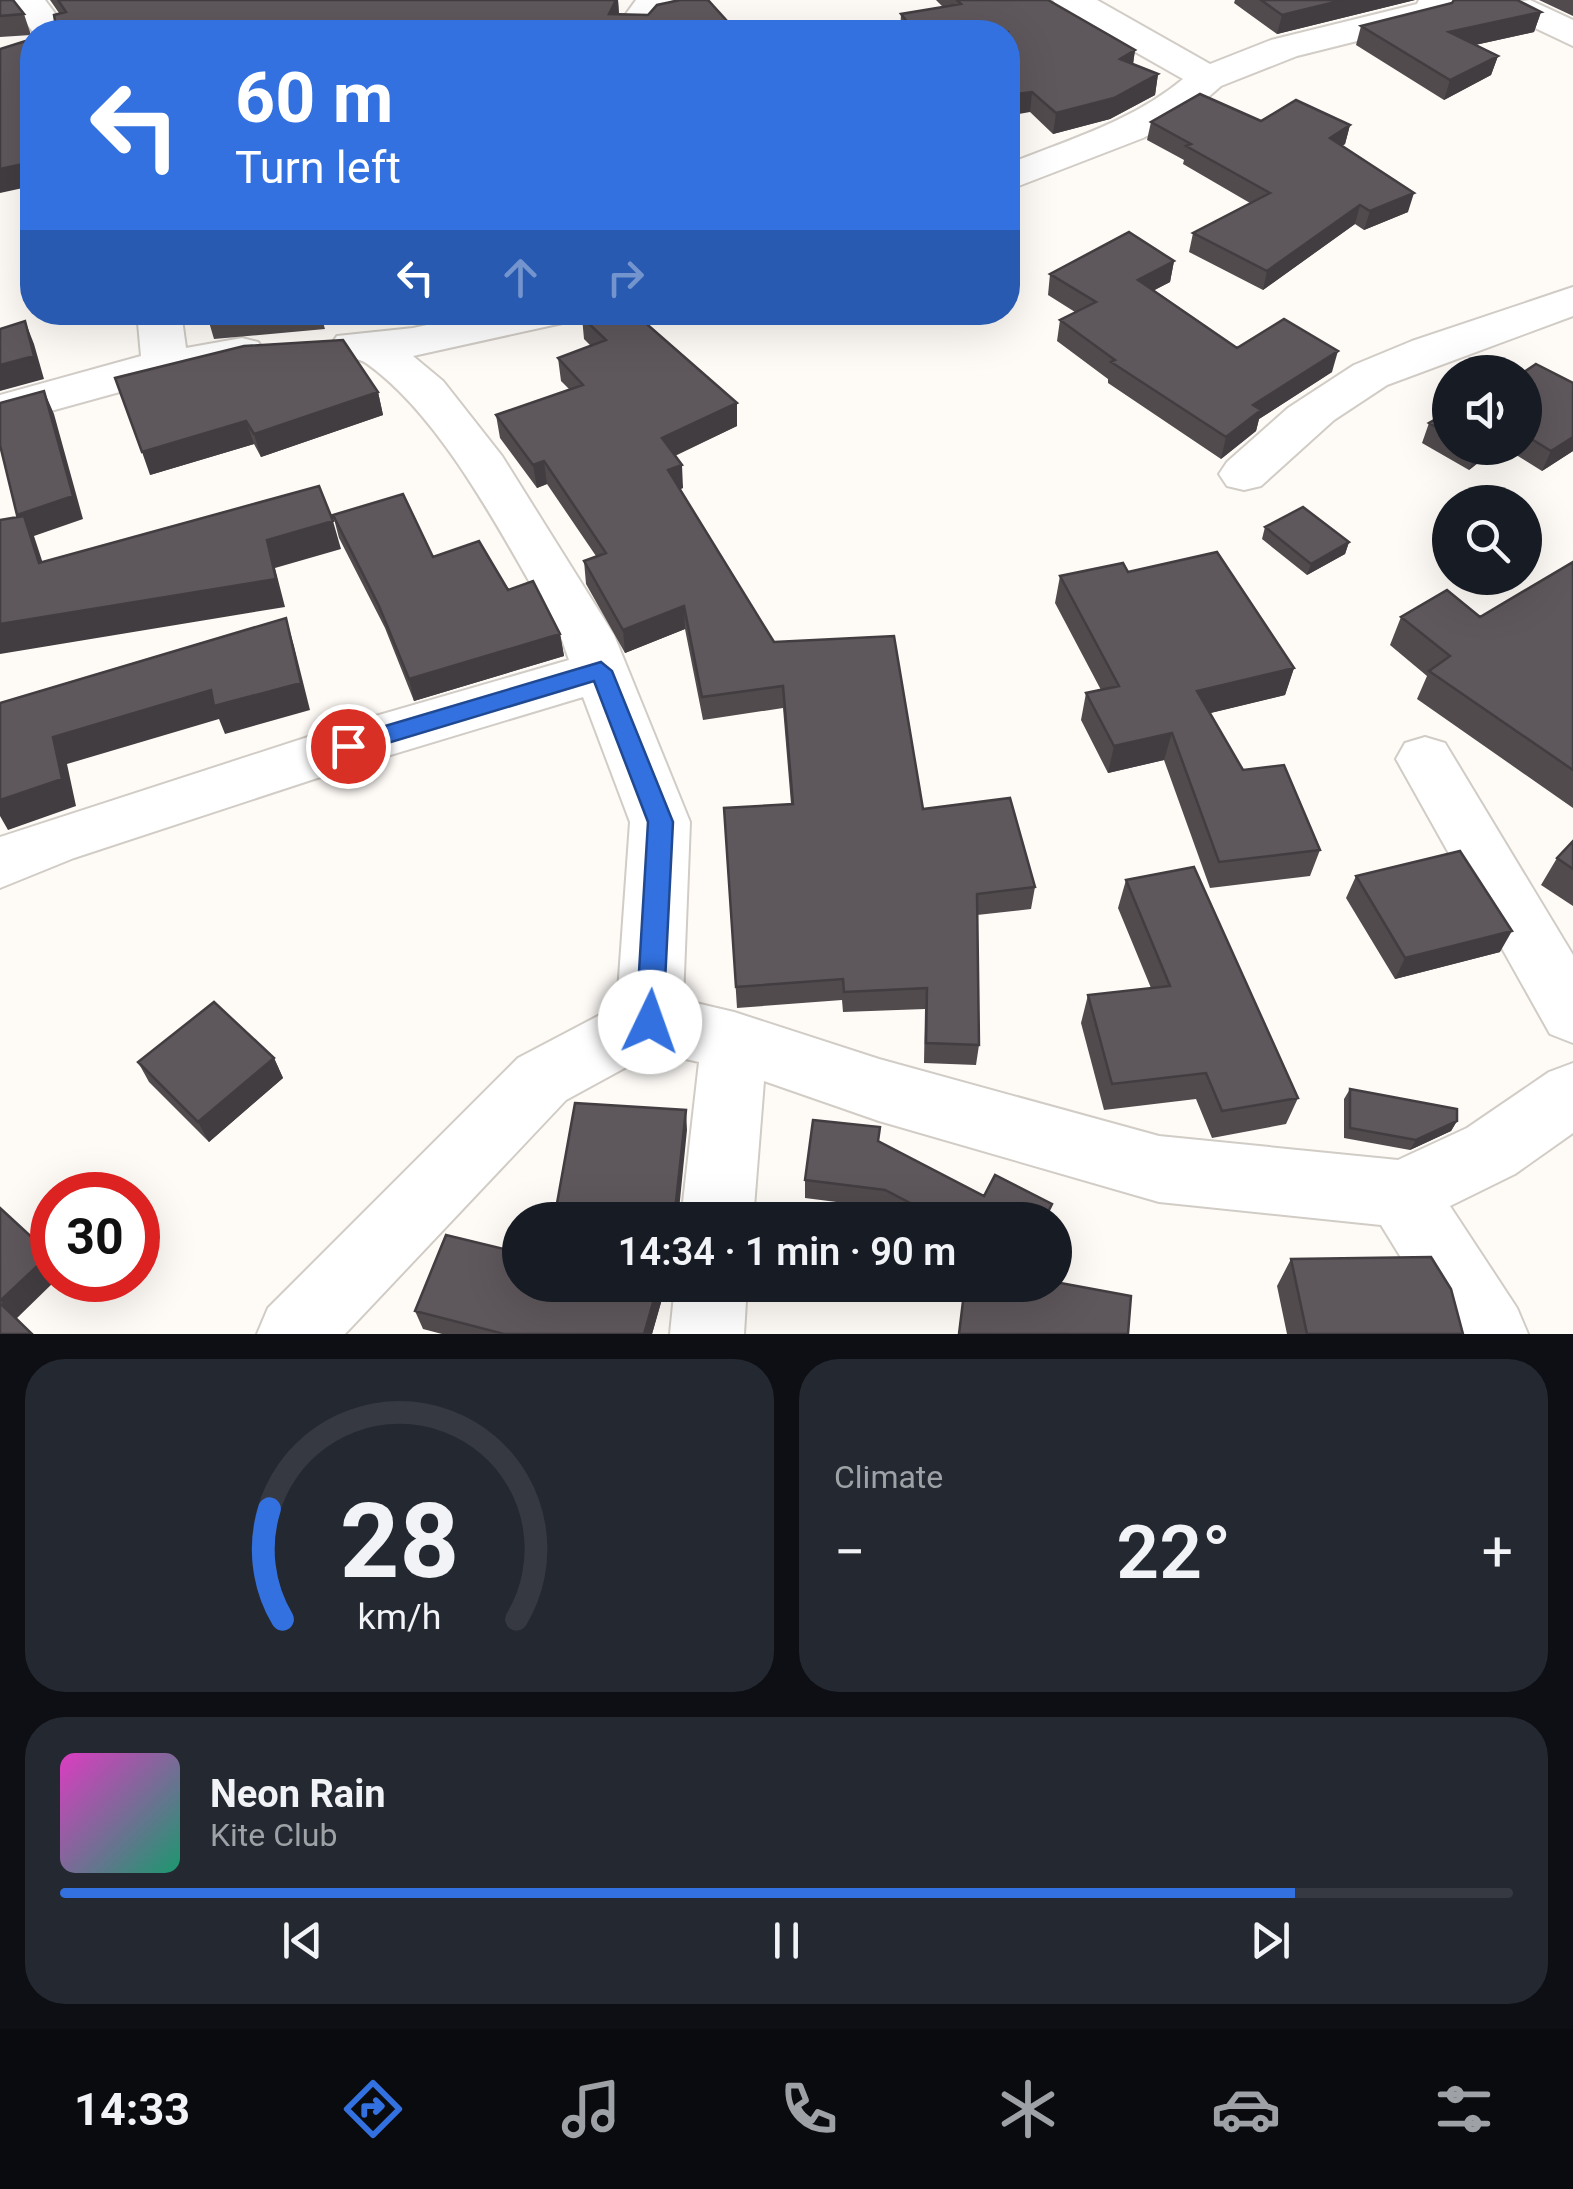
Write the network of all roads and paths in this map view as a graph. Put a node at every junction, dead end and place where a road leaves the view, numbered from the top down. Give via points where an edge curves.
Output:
1 (1071, 0) edge
2 (1437, 0) edge
3 (1526, 10) edge
4 (1573, 35) edge
5 (1208, 78) junction
6 (1020, 173) edge
7 (1573, 300) edge
8 (160, 325) edge
9 (491, 325) edge
10 (373, 345) junction
11 (165, 365) junction
12 (0, 410) edge
13 (1244, 474) dead end
14 (601, 671) junction
15 (1425, 759) dead end
16 (0, 863) edge
17 (1573, 1014) edge
18 (650, 1022) junction
19 (734, 1041) junction
20 (1573, 1094) edge
21 (1402, 1194) junction
22 (719, 1202) edge
23 (709, 1302) edge
24 (294, 1334) edge
25 (706, 1334) edge
26 (1491, 1334) edge

1 - 5 street
2 - 5 street via 1432,11 1284,48
3 - 4 street
5 - 6 street via 1129,130
7 - 13 street via 1346,388
8 - 11 street
9 - 10 street
10 - 11 street
10 - 14 street via 426,392 485,468 587,634
11 - 12 street
14 - 16 street via 330,752
14 - 18 street via 660,822
15 - 17 street
18 - 19 street
18 - 24 street via 542,1079
19 - 21 street via 879,1090 1159,1169
19 - 22 street
20 - 21 street via 1491,1151
21 - 26 street
23 - 25 street

